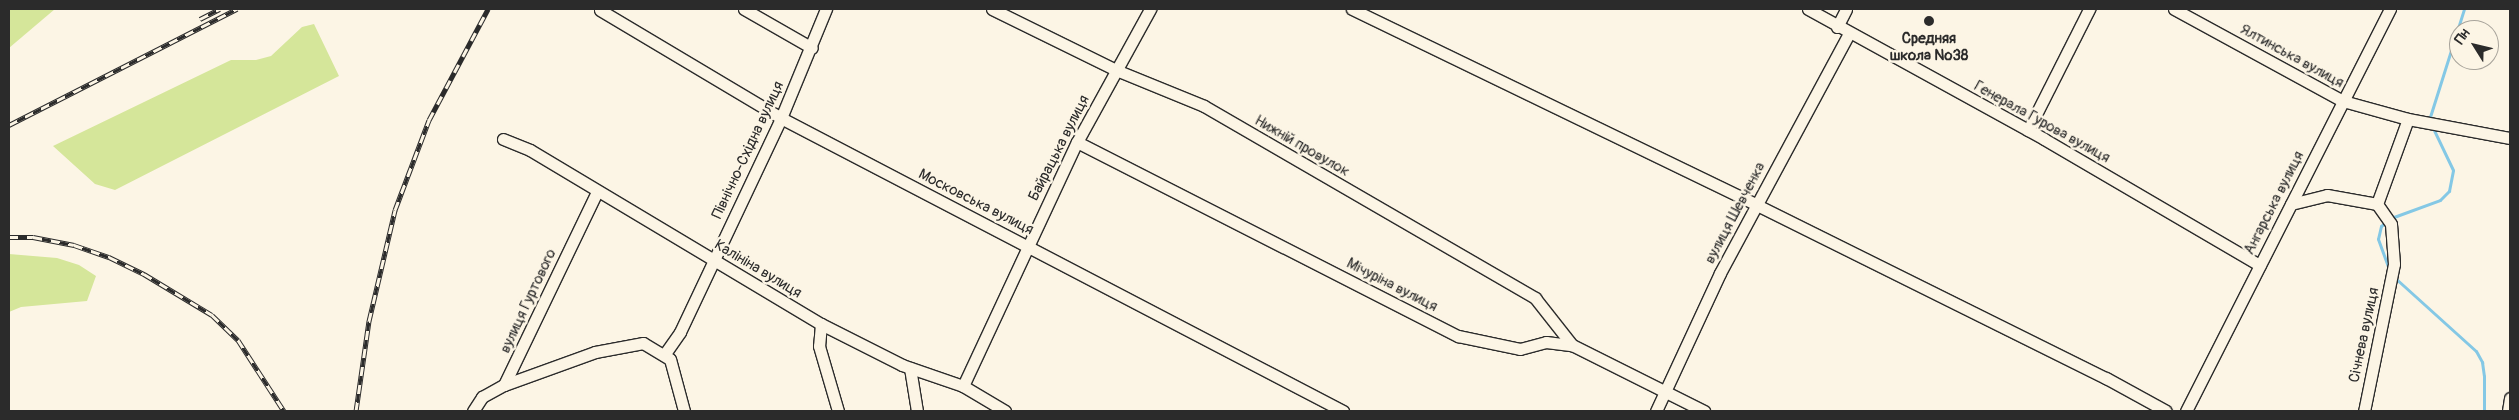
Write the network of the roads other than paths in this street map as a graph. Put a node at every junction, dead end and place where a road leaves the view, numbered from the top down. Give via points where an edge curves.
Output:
1 (744, 9) edge
2 (826, 9) edge
3 (992, 9) edge
4 (1150, 9) edge
5 (1352, 9) edge
6 (1808, 9) edge
7 (1846, 9) edge
8 (2089, 9) edge
9 (2174, 9) edge
10 (2390, 9) edge
11 (600, 10) dead end
12 (1837, 26) junction
13 (1848, 33) junction
14 (812, 48) junction
15 (1116, 70) junction
16 (2343, 101) junction
17 (781, 118) junction
18 (2408, 119) junction
19 (2028, 130) junction
20 (2510, 138) edge
21 (502, 139) dead end
22 (1077, 142) junction
23 (597, 192) junction
24 (2291, 204) junction
25 (1757, 205) junction
26 (2380, 208) junction
27 (1027, 246) junction
28 (713, 259) junction
29 (2260, 264) junction
30 (821, 324) junction
31 (1572, 345) junction
32 (667, 357) junction
33 (910, 368) junction
34 (504, 385) junction
35 (963, 386) junction
36 (1666, 392) junction
37 (979, 398) junction
38 (2510, 398) edge
39 (473, 411) edge
40 (684, 411) edge
41 (838, 411) edge
42 (917, 411) edge
43 (983, 411) edge
44 (1005, 411) edge
45 (1343, 411) edge
46 (1656, 411) edge
47 (1704, 411) edge
48 (2166, 411) edge
49 (2186, 411) edge
50 (2364, 411) edge
51 (2508, 411) edge

1 - 14 street
2 - 14 street, Північно-Східна вулиця
3 - 15 street, Нижній провулок
4 - 15 street, Байрацька вулиця
5 - 25 street
6 - 12 street, Генерала Гурова вулиця
7 - 12 street
8 - 19 street
9 - 16 street, Ялтинська вулиця
10 - 16 street, Ангарська вулиця
11 - 17 street, Московська вулиця
12 - 13 street, Генерала Гурова вулиця
13 - 19 street, Генерала Гурова вулиця
13 - 25 street, вулиця Шевченка
14 - 17 street, Північно-Східна вулиця
15 - 22 street, Байрацька вулиця
15 - 31 street, Нижній провулок via 1204,106 1535,298
16 - 18 street, Ялтинська вулиця
16 - 24 street, Ангарська вулиця
17 - 27 street, Московська вулиця
17 - 28 street, Північно-Східна вулиця
18 - 20 street, Ялтинська вулиця
18 - 26 street
19 - 29 street, Генерала Гурова вулиця
21 - 23 street, Калініна вулиця via 530,150
22 - 27 street, Байрацька вулиця
22 - 31 street, Мічуріна вулиця via 1458,336 1520,349 1546,342
23 - 28 street, Калініна вулиця
23 - 34 street, вулиця Гуртового
24 - 26 street via 2327,195
24 - 29 street, Ангарська вулиця
25 - 36 street, вулиця Шевченка via 1720,273
25 - 48 street
26 - 50 street, Січнева вулиця via 2391,224 2394,264
27 - 35 street, Байрацька вулиця
27 - 45 street, Московська вулиця
28 - 30 street, Калініна вулиця
28 - 32 street, Північно-Східна вулиця
29 - 49 street, Ангарська вулиця
30 - 33 street, Калініна вулиця
30 - 41 street via 819,346
31 - 36 street, Мічуріна вулиця
32 - 34 street via 644,344 614,347
32 - 40 street
33 - 35 street, Калініна вулиця
33 - 42 street
34 - 39 street via 482,397
35 - 37 street, Калініна вулиця
36 - 46 street, вулиця Шевченка
36 - 47 street, Мічуріна вулиця
37 - 43 street
37 - 44 street, Калініна вулиця
38 - 51 street

